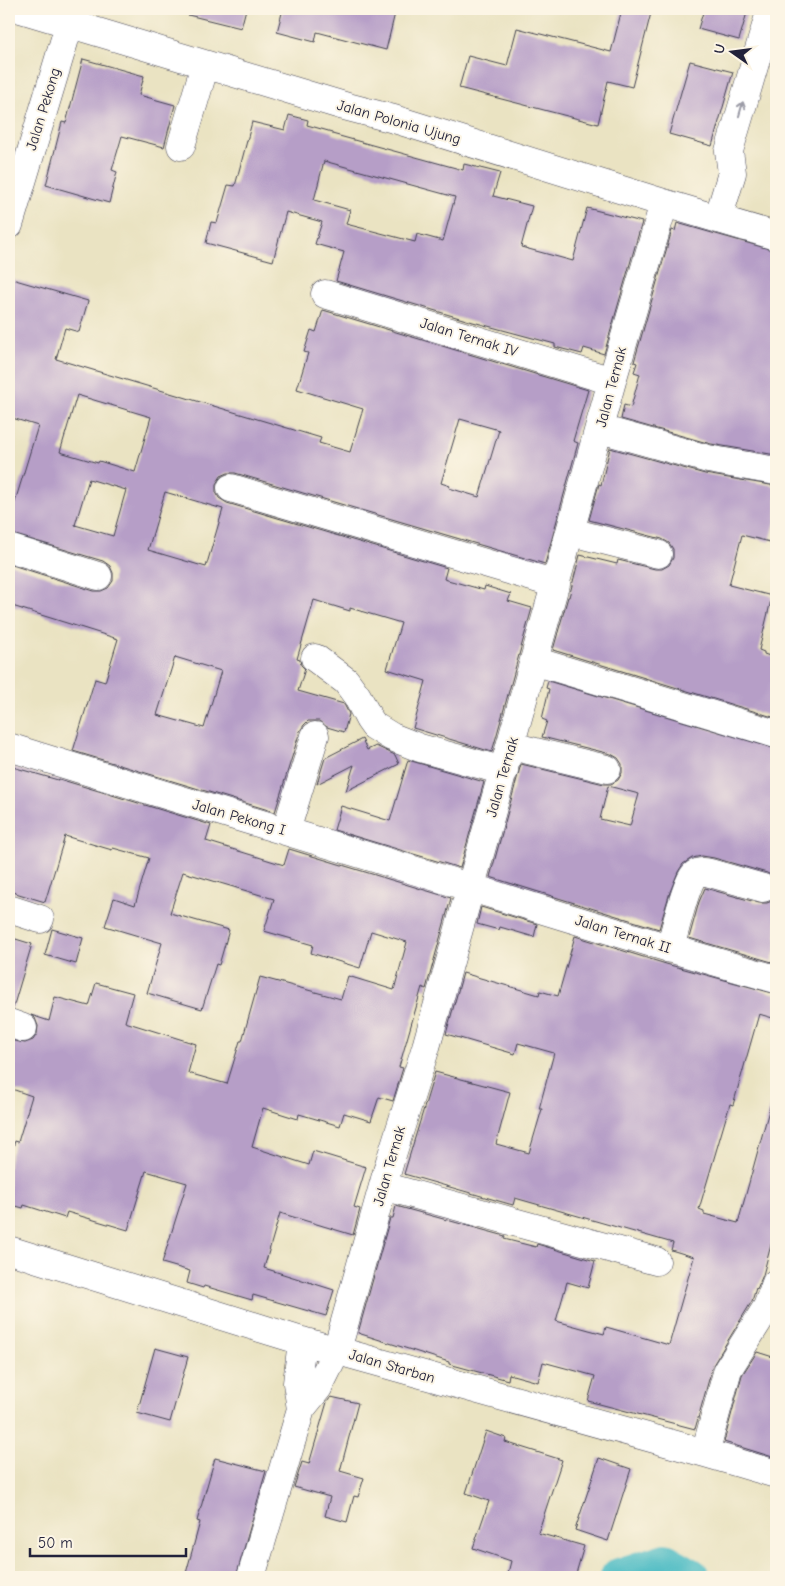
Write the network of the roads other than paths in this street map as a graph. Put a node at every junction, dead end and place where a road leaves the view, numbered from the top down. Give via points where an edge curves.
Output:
1 (21, 9) edge
2 (771, 9) edge
3 (70, 22) junction
4 (776, 55) edge
5 (205, 64) junction
6 (180, 146) dead end
7 (736, 160) junction
8 (664, 203) junction
9 (718, 219) junction
10 (9, 225) edge
11 (776, 236) edge
12 (325, 294) dead end
13 (612, 381) junction
14 (600, 429) junction
15 (776, 471) edge
16 (231, 488) dead end
17 (571, 532) junction
18 (9, 548) edge
19 (658, 554) dead end
20 (98, 576) dead end
21 (556, 584) junction
22 (315, 658) dead end
23 (534, 661) junction
24 (776, 734) edge
25 (315, 736) dead end
26 (9, 747) edge
27 (508, 759) junction
28 (607, 769) dead end
29 (286, 831) junction
30 (470, 887) junction
31 (763, 888) dead end
32 (9, 909) edge
33 (40, 919) dead end
34 (670, 949) junction
35 (776, 979) edge
36 (383, 1186) junction
37 (9, 1251) edge
38 (656, 1261) dead end
39 (776, 1283) edge
40 (302, 1341) junction
41 (337, 1350) junction
42 (301, 1408) junction
43 (705, 1453) junction
44 (776, 1474) edge
45 (251, 1577) edge

1 - 3 street, Jalan Polonia Ujung
7 -> 2 street
3 - 5 street, Jalan Polonia Ujung
3 - 10 street, Jalan Pekong
4 - 7 street
5 - 6 street
5 - 8 street, Jalan Polonia Ujung
7 - 9 street
8 - 9 street, Jalan Polonia Ujung
8 - 13 street, Jalan Ternak
9 - 11 street, Jalan Polonia Ujung
12 - 13 street, Jalan Ternak IV
13 - 14 street, Jalan Ternak
14 - 15 street via 708,459
14 - 17 street, Jalan Ternak
16 - 21 street
17 - 19 street
17 - 21 street, Jalan Ternak
18 - 20 street
21 - 23 street, Jalan Ternak
22 - 27 street via 346,680 374,726 392,737 420,748
23 - 24 street
23 - 27 street, Jalan Ternak
25 - 29 street
26 - 29 street, Jalan Pekong I
27 - 28 street
27 - 30 street, Jalan Ternak
29 - 30 street, Jalan Pekong I
30 - 34 street, Jalan Ternak II
30 - 36 street, Jalan Ternak
31 - 34 street via 710,873 696,873 689,883
32 - 33 street
34 - 35 street, Jalan Ternak II
36 - 38 street
36 - 41 street, Jalan Ternak
37 - 40 street, Jalan Starban
39 - 43 street via 767,1307 728,1369
40 - 41 street, Jalan Starban
40 - 42 street via 297,1382
41 - 42 street, Jalan Ternak via 318,1388
41 - 43 street, Jalan Starban
42 - 45 street
43 - 44 street, Jalan Starban

